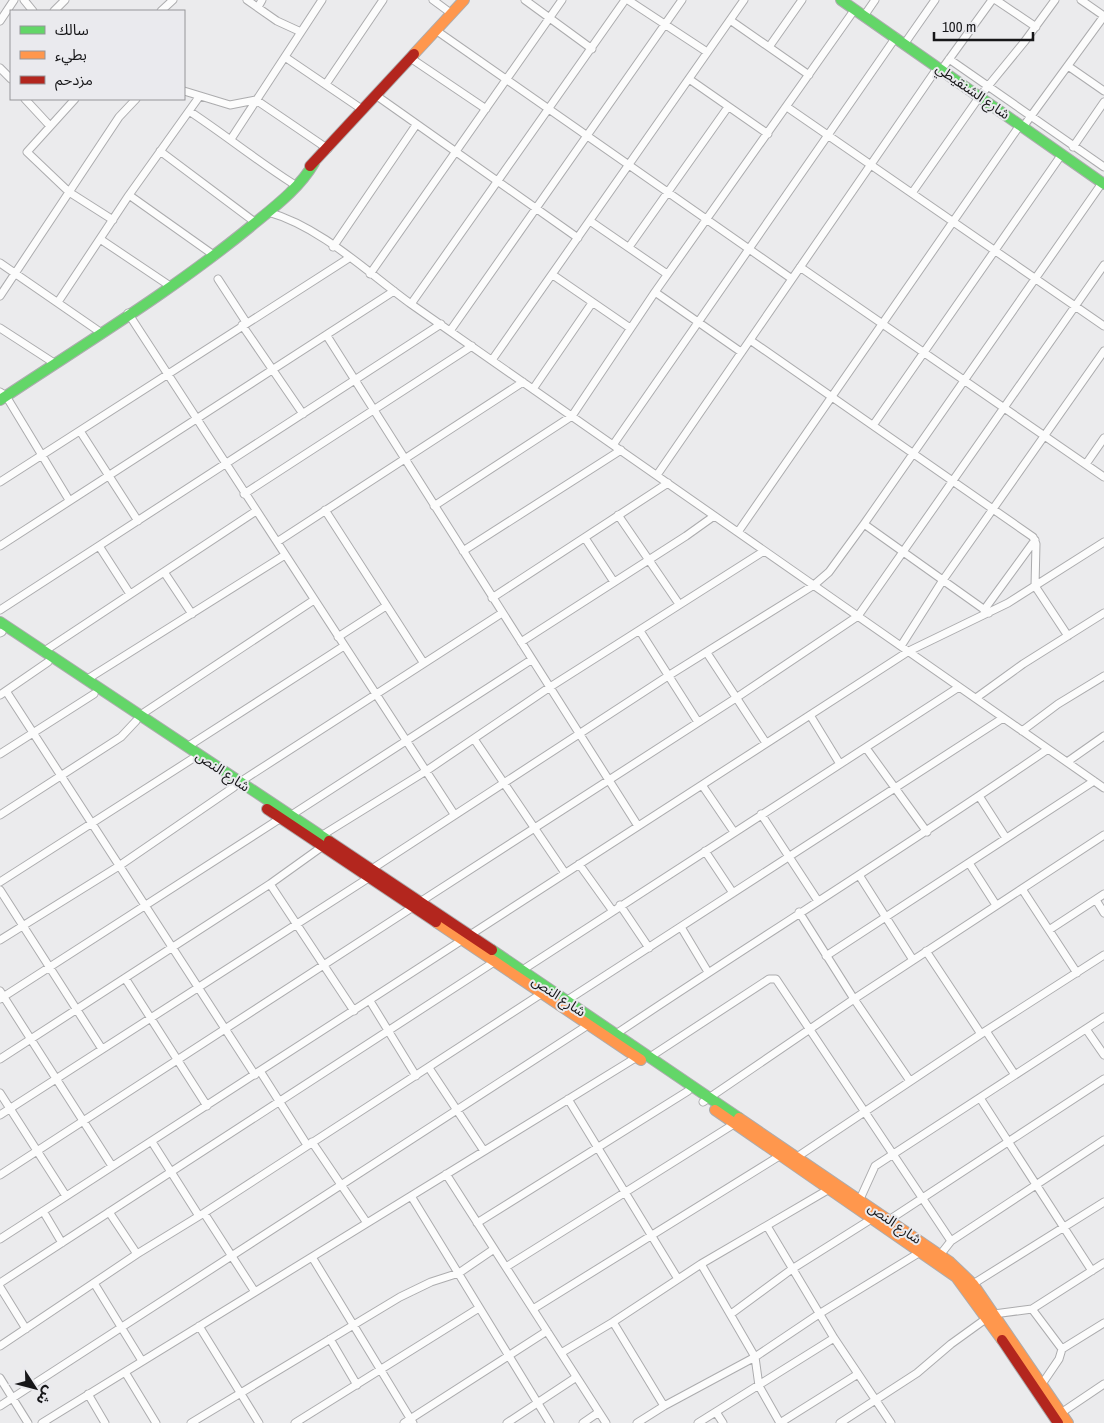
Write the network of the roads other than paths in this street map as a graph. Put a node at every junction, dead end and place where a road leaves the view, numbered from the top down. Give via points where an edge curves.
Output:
1 (14, 0) edge
2 (24, 0) edge
3 (64, 0) edge
4 (173, 0) edge
5 (247, 0) edge
6 (322, 0) edge
7 (383, 0) edge
8 (433, 0) edge
9 (464, 0) edge
10 (525, 0) edge
11 (562, 0) edge
12 (626, 0) edge
13 (682, 0) edge
14 (744, 0) edge
15 (802, 0) edge
16 (841, 0) edge
17 (875, 0) edge
18 (935, 0) edge
19 (992, 0) edge
20 (996, 0) edge
21 (1055, 0) edge
22 (1081, 0) edge
23 (260, 4) edge
24 (855, 9) junction
25 (33, 10) edge
26 (55, 10) edge
27 (162, 10) edge
28 (452, 14) junction
29 (864, 16) junction
30 (1104, 16) edge
31 (550, 18) junction
32 (730, 20) junction
33 (0, 21) edge
34 (665, 24) junction
35 (1036, 27) junction
36 (437, 31) junction
37 (301, 32) junction
38 (896, 37) junction
39 (905, 43) junction
40 (769, 47) junction
41 (592, 49) junction
42 (707, 52) junction
43 (286, 57) junction
44 (412, 59) junction
45 (949, 59) junction
46 (1068, 66) junction
47 (0, 68) edge
48 (940, 68) junction
49 (809, 75) junction
50 (10, 77) edge
51 (507, 78) junction
52 (689, 79) junction
53 (326, 84) junction
54 (988, 86) junction
55 (185, 91) edge
56 (1104, 91) edge
57 (377, 96) junction
58 (980, 96) junction
59 (199, 97) junction
60 (26, 100) edge
61 (73, 100) edge
62 (133, 100) edge
63 (256, 100) junction
64 (1104, 102) edge
65 (728, 107) junction
66 (787, 107) junction
67 (550, 108) junction
68 (486, 109) junction
69 (363, 110) junction
70 (189, 111) junction
71 (1031, 117) junction
72 (416, 125) junction
73 (50, 126) junction
74 (1022, 126) junction
75 (768, 134) junction
76 (588, 135) junction
77 (827, 136) junction
78 (231, 139) junction
79 (1073, 147) junction
80 (328, 149) junction
81 (160, 151) junction
82 (455, 153) junction
83 (1062, 154) junction
84 (314, 163) junction
85 (629, 163) junction
86 (870, 165) junction
87 (1104, 167) edge
88 (496, 182) junction
89 (292, 183) junction
90 (1103, 183) edge
91 (70, 192) junction
92 (668, 192) junction
93 (912, 193) junction
94 (129, 195) junction
95 (537, 208) junction
96 (269, 210) junction
97 (707, 219) junction
98 (113, 220) junction
99 (590, 221) junction
100 (952, 222) junction
101 (256, 223) junction
102 (578, 238) junction
103 (100, 239) junction
104 (333, 247) junction
105 (628, 247) junction
106 (748, 248) junction
107 (996, 250) junction
108 (215, 256) junction
109 (348, 258) junction
110 (0, 263) edge
111 (1104, 265) edge
112 (800, 267) junction
113 (14, 272) junction
114 (370, 274) junction
115 (667, 274) junction
116 (552, 275) junction
117 (218, 279) dead end
118 (792, 279) junction
119 (1035, 280) junction
120 (170, 286) junction
121 (394, 291) junction
122 (655, 292) junction
123 (0, 296) edge
124 (58, 302) junction
125 (592, 303) junction
126 (411, 304) junction
127 (1075, 306) junction
128 (128, 313) junction
129 (698, 321) junction
130 (244, 323) junction
131 (441, 324) junction
132 (882, 324) junction
133 (1104, 326) edge
134 (0, 328) edge
135 (630, 328) junction
136 (450, 331) junction
137 (100, 332) junction
138 (327, 336) junction
139 (750, 340) junction
140 (472, 346) junction
141 (1104, 351) edge
142 (741, 352) junction
143 (925, 352) junction
144 (492, 360) junction
145 (54, 363) junction
146 (272, 370) junction
147 (168, 374) junction
148 (965, 380) junction
149 (355, 382) junction
150 (523, 382) junction
151 (533, 389) junction
152 (2, 396) edge
153 (832, 396) junction
154 (1005, 408) junction
155 (372, 410) junction
156 (303, 414) junction
157 (572, 416) junction
158 (196, 420) junction
159 (874, 424) junction
160 (80, 431) junction
161 (1045, 436) junction
162 (1104, 438) edge
163 (613, 445) junction
164 (621, 450) junction
165 (914, 453) junction
166 (42, 455) junction
167 (404, 459) junction
168 (1086, 464) junction
169 (226, 465) junction
170 (110, 475) junction
171 (657, 475) junction
172 (1104, 477) edge
173 (954, 480) junction
174 (0, 482) edge
175 (668, 483) junction
176 (244, 494) junction
177 (69, 500) junction
178 (434, 506) junction
179 (994, 509) junction
180 (325, 510) junction
181 (256, 511) junction
182 (618, 515) junction
183 (714, 516) junction
184 (138, 521) junction
185 (864, 524) junction
186 (738, 532) junction
187 (585, 538) junction
188 (1035, 540) junction
189 (276, 542) junction
190 (1104, 542) edge
191 (0, 546) edge
192 (99, 546) junction
193 (463, 551) junction
194 (764, 551) junction
195 (903, 552) junction
196 (285, 555) junction
197 (649, 560) junction
198 (164, 572) junction
199 (943, 580) junction
200 (614, 582) junction
201 (814, 585) junction
202 (1035, 586) junction
203 (130, 594) junction
204 (492, 598) junction
205 (314, 600) junction
206 (679, 604) junction
207 (386, 606) junction
208 (0, 610) edge
209 (987, 611) junction
210 (502, 613) junction
211 (192, 614) junction
212 (858, 616) junction
213 (1103, 617) edge
214 (0, 630) edge
215 (640, 631) junction
216 (1068, 636) junction
217 (338, 637) junction
218 (521, 642) junction
219 (344, 646) junction
220 (901, 646) junction
221 (909, 651) junction
222 (43, 652) junction
223 (707, 653) junction
224 (531, 660) junction
225 (48, 662) junction
226 (423, 662) junction
227 (668, 676) junction
228 (1104, 676) edge
229 (86, 680) junction
230 (550, 687) junction
231 (959, 687) junction
232 (3, 693) edge
233 (94, 694) junction
234 (376, 694) junction
235 (736, 698) junction
236 (976, 698) junction
237 (810, 715) junction
238 (1003, 718) junction
239 (138, 719) junction
240 (698, 722) junction
241 (1022, 731) junction
242 (33, 732) junction
243 (579, 733) junction
244 (1104, 736) edge
245 (406, 739) junction
246 (474, 739) junction
247 (766, 743) junction
248 (187, 748) junction
249 (866, 748) junction
250 (1048, 749) junction
251 (0, 754) edge
252 (192, 759) junction
253 (1067, 762) junction
254 (840, 764) junction
255 (426, 771) junction
256 (60, 777) junction
257 (609, 780) junction
258 (1094, 781) junction
259 (503, 782) junction
260 (237, 785) junction
261 (702, 785) junction
262 (896, 788) junction
263 (1104, 788) edge
264 (979, 796) junction
265 (0, 814) edge
266 (454, 814) junction
267 (761, 814) junction
268 (286, 817) junction
269 (92, 824) junction
270 (638, 826) junction
271 (533, 827) junction
272 (734, 832) junction
273 (927, 832) junction
274 (1104, 835) edge
275 (1006, 838) junction
276 (322, 841) junction
277 (705, 851) junction
278 (789, 857) junction
279 (969, 863) junction
280 (579, 864) junction
281 (120, 866) junction
282 (371, 873) junction
283 (565, 873) junction
284 (859, 875) junction
285 (0, 882) edge
286 (270, 884) junction
287 (1022, 889) junction
288 (0, 890) edge
289 (733, 893) junction
290 (1104, 894) edge
291 (1096, 900) junction
292 (818, 901) junction
293 (417, 904) junction
294 (146, 905) junction
295 (620, 905) junction
296 (996, 905) junction
297 (612, 910) junction
298 (799, 912) junction
299 (1104, 913) edge
300 (886, 918) junction
301 (24, 924) junction
302 (297, 925) junction
303 (681, 927) junction
304 (1049, 930) junction
305 (466, 937) junction
306 (0, 940) edge
307 (172, 946) junction
308 (649, 948) junction
309 (926, 951) junction
310 (1104, 955) edge
311 (826, 956) junction
312 (913, 960) junction
313 (494, 962) junction
314 (323, 966) junction
315 (50, 968) junction
316 (521, 971) junction
317 (708, 972) junction
318 (1077, 972) junction
319 (125, 978) junction
320 (199, 988) junction
321 (541, 994) junction
322 (1, 995) edge
323 (854, 999) junction
324 (370, 1001) junction
325 (566, 1001) junction
326 (76, 1009) junction
327 (354, 1011) junction
328 (1104, 1017) edge
329 (151, 1018) junction
330 (588, 1025) junction
331 (1086, 1028) junction
332 (224, 1029) junction
333 (809, 1030) junction
334 (389, 1032) junction
335 (984, 1032) junction
336 (616, 1034) junction
337 (30, 1039) junction
338 (102, 1049) junction
339 (1104, 1055) edge
340 (637, 1057) junction
341 (650, 1058) junction
342 (0, 1059) edge
343 (176, 1060) junction
344 (429, 1068) junction
345 (257, 1073) junction
346 (1015, 1075) junction
347 (416, 1076) junction
348 (57, 1078) junction
349 (1104, 1079) edge
350 (910, 1081) junction
351 (688, 1092) junction
352 (0, 1093) edge
353 (980, 1098) junction
354 (568, 1099) junction
355 (706, 1100) junction
356 (278, 1102) junction
357 (206, 1106) junction
358 (10, 1108) junction
359 (457, 1110) junction
360 (863, 1112) junction
361 (0, 1115) edge
362 (84, 1121) junction
363 (734, 1124) junction
364 (1104, 1140) edge
365 (152, 1142) junction
366 (1008, 1142) junction
367 (310, 1144) junction
368 (599, 1147) junction
369 (38, 1151) junction
370 (484, 1151) junction
371 (892, 1154) junction
372 (781, 1155) junction
373 (797, 1157) junction
374 (112, 1166) junction
375 (171, 1173) junction
376 (446, 1174) junction
377 (0, 1175) edge
378 (339, 1185) junction
379 (1034, 1185) junction
380 (831, 1188) junction
381 (627, 1192) junction
382 (66, 1196) junction
383 (411, 1196) junction
384 (921, 1198) junction
385 (860, 1199) junction
386 (1104, 1202) edge
387 (43, 1211) junction
388 (109, 1212) junction
389 (202, 1214) junction
390 (873, 1218) junction
391 (889, 1220) junction
392 (367, 1223) junction
393 (477, 1223) junction
394 (766, 1226) junction
395 (1063, 1229) junction
396 (653, 1236) junction
397 (0, 1239) edge
398 (951, 1241) junction
399 (62, 1243) junction
400 (494, 1249) junction
401 (922, 1251) junction
402 (137, 1254) junction
403 (231, 1255) junction
404 (940, 1255) junction
405 (312, 1257) junction
406 (1104, 1263) edge
407 (701, 1264) junction
408 (506, 1267) junction
409 (792, 1269) junction
410 (1092, 1271) junction
411 (459, 1273) junction
412 (678, 1279) junction
413 (0, 1283) edge
414 (94, 1283) junction
415 (973, 1284) junction
416 (0, 1287) edge
417 (255, 1292) junction
418 (479, 1308) junction
419 (533, 1309) junction
420 (1032, 1309) junction
421 (731, 1314) junction
422 (819, 1314) junction
423 (991, 1316) junction
424 (613, 1322) junction
425 (1104, 1323) edge
426 (354, 1324) junction
427 (198, 1326) junction
428 (121, 1328) junction
429 (26, 1329) junction
430 (547, 1331) junction
431 (834, 1338) junction
432 (330, 1339) junction
433 (0, 1346) edge
434 (1062, 1349) junction
435 (560, 1353) junction
436 (508, 1356) junction
437 (755, 1356) junction
438 (142, 1361) junction
439 (382, 1371) junction
440 (125, 1372) junction
441 (858, 1374) junction
442 (0, 1378) edge
443 (575, 1378) junction
444 (1042, 1384) junction
445 (1104, 1384) edge
446 (357, 1385) junction
447 (758, 1386) junction
448 (88, 1394) junction
449 (241, 1394) junction
450 (12, 1398) junction
451 (876, 1401) junction
452 (538, 1404) junction
453 (0, 1406) edge
454 (664, 1406) junction
455 (599, 1412) junction
456 (716, 1412) junction
457 (1061, 1413) junction
458 (409, 1422) edge
459 (28, 1423) edge
460 (42, 1423) edge
461 (105, 1423) edge
462 (156, 1423) edge
463 (191, 1423) edge
464 (259, 1423) edge
465 (295, 1423) edge
466 (507, 1423) edge
467 (550, 1423) edge
468 (583, 1423) edge
469 (606, 1423) edge
470 (637, 1423) edge
471 (698, 1423) edge
472 (723, 1423) edge
473 (780, 1423) edge
474 (840, 1423) edge
475 (891, 1423) edge
476 (1058, 1423) edge
477 (1068, 1423) edge

1 - 33 street
2 - 25 street
3 - 26 street
4 - 27 street
5 - 23 street
6 - 37 street
7 - 53 street
8 - 28 street
9 - 28 main road
10 - 31 street
11 - 31 street
12 - 34 street
12 - 41 street
13 - 34 street
14 - 32 street
15 - 40 street
16 - 24 main road, شارع الشنقيطي
17 - 29 street
18 - 39 street
19 - 45 street
20 - 35 street
21 - 35 street
22 - 30 street
23 - 37 street via 277,21
24 - 29 main road, شارع الشنقيطي
24 - 49 street
28 - 36 main road
29 - 38 main road, شارع الشنقيطي
30 - 46 street
31 - 41 street
31 - 51 street
32 - 40 street
32 - 42 street
34 - 42 street
34 - 76 street
35 - 54 street
36 - 44 main road
36 - 51 street
37 - 43 street
38 - 39 main road, شارع الشنقيطي
38 - 77 street
39 - 48 main road, شارع الشنقيطي
40 - 49 street
41 - 67 street
42 - 52 street
43 - 53 street
43 - 63 street
44 - 57 main road
44 - 68 street
45 - 48 street
45 - 54 street
46 - 56 street
46 - 71 street
47 - 50 street
48 - 58 main road, شارع الشنقيطي
48 - 86 street
49 - 66 street
51 - 67 street
51 - 68 street
52 - 65 street
52 - 85 street
53 - 69 street
54 - 58 street
54 - 71 street
55 - 59 street
57 - 69 main road
57 - 72 street
58 - 74 main road, شارع الشنقيطي
58 - 93 street
59 - 63 street via 230,105
59 - 70 street
60 - 73 street
61 - 73 street
62 - 91 street
63 - 78 street
63 - 80 street
64 - 79 street
65 - 75 street
65 - 92 street
66 - 75 street
66 - 77 street
67 - 76 street
67 - 88 street
68 - 82 street
69 - 80 main road
70 - 78 street
70 - 81 street
71 - 74 street
71 - 79 street
72 - 82 street
72 - 104 street
73 - 91 street via 27,152
74 - 83 main road, شارع الشنقيطي
74 - 100 street
75 - 97 street
76 - 85 street
76 - 95 street
77 - 86 street
77 - 106 street
78 - 89 street
79 - 87 street
80 - 84 main road
81 - 94 street
81 - 101 street
82 - 88 street
82 - 114 street
83 - 90 main road, شارع الشنقيطي
83 - 107 street
84 - 89 main road
84 - 96 main road via 297,186
85 - 92 street
85 - 99 street
86 - 93 street
86 - 112 street
88 - 95 street
88 - 126 street
89 - 96 main road
90 - 119 street
91 - 98 street
91 - 113 street
92 - 97 street
92 - 105 street
93 - 100 street
94 - 98 street
94 - 108 street
95 - 102 street
95 - 136 street
96 - 101 main road
96 - 104 street
97 - 106 street
97 - 115 street
98 - 103 street
99 - 102 street
99 - 105 street
100 - 107 street
100 - 132 street
101 - 108 main road
102 - 116 street
103 - 120 street
103 - 124 street
104 - 109 street
105 - 115 street
106 - 118 street
106 - 129 street
107 - 119 street
107 - 143 street
108 - 120 main road
109 - 114 street
109 - 130 street
110 - 113 street
111 - 127 street
112 - 118 street
112 - 132 street
113 - 123 street
113 - 124 street
114 - 121 street
115 - 122 street
116 - 125 street
116 - 144 street
117 - 130 street
118 - 139 street
119 - 127 street
119 - 148 street
120 - 128 main road
121 - 126 street
121 - 138 street
122 - 129 street
122 - 135 street
124 - 137 street
125 - 135 street
125 - 151 street
126 - 131 street
127 - 133 street
127 - 154 street
128 - 137 main road
128 - 147 street
129 - 142 street
129 - 163 street
130 - 146 street
130 - 147 street
131 - 136 street
131 - 149 street
132 - 143 street
132 - 153 street
134 - 145 street
135 - 157 street
136 - 140 street
137 - 145 main road
138 - 146 street
138 - 149 street
139 - 142 street
139 - 153 street
140 - 144 street
140 - 155 street
141 - 161 street
142 - 171 street
143 - 148 street
143 - 159 street
144 - 150 street
145 - 152 main road
146 - 156 street
146 - 158 street
147 - 158 street
147 - 160 street
148 - 154 street
148 - 165 street
149 - 155 street
149 - 156 street
150 - 151 street
150 - 167 street
151 - 157 street
152 - 166 street
153 - 159 street
153 - 186 street
154 - 161 street
154 - 173 street
155 - 167 street
155 - 176 street
156 - 169 street
157 - 163 street
157 - 178 street
158 - 169 street
158 - 170 street
159 - 165 street
160 - 166 street
160 - 170 street
161 - 168 street
161 - 179 street
162 - 168 street
163 - 164 street
164 - 171 street
164 - 193 street
165 - 173 street
165 - 185 street
166 - 174 street
166 - 177 street
167 - 178 street
167 - 180 street
168 - 172 street
169 - 176 street
169 - 184 street
170 - 177 street
170 - 184 street
171 - 175 street
173 - 179 street
173 - 195 street
175 - 182 street
175 - 183 street
176 - 181 street
177 - 191 street
178 - 193 street
179 - 188 street
179 - 199 street
180 - 189 street
180 - 207 street
181 - 189 street
181 - 198 street
182 - 187 street
182 - 197 street
183 - 186 street
183 - 197 street
184 - 192 street
185 - 195 street
185 - 201 street via 829,572
186 - 194 street
187 - 200 street
187 - 204 street
188 - 202 street
188 - 209 street
189 - 196 street
190 - 202 street
192 - 203 street
192 - 208 street
193 - 204 street
194 - 201 street
194 - 206 street
195 - 199 street
195 - 212 street
196 - 205 street
196 - 211 street
197 - 200 street
197 - 206 street
198 - 203 street
198 - 211 street
199 - 209 street
199 - 220 street
200 - 218 street
201 - 212 street
201 - 223 street
202 - 209 street
202 - 216 street
203 - 222 street
204 - 210 street
205 - 217 street
205 - 239 street
206 - 215 street
207 - 217 street
207 - 226 street
209 - 221 street
210 - 218 street
210 - 226 street
211 - 229 street
212 - 220 street
212 - 235 street
213 - 216 street
214 - 222 main road, شارع النص
214 - 225 main road, شارع النص
215 - 227 street
215 - 230 street
216 - 236 street
217 - 219 street
218 - 224 street
219 - 234 street
219 - 248 street
220 - 221 street
221 - 231 street
221 - 237 street
222 - 229 main road, شارع النص
223 - 227 street
223 - 235 street
224 - 230 street
224 - 245 street
225 - 232 street
225 - 233 main road, شارع النص
226 - 234 street
227 - 240 street
227 - 243 street
228 - 241 street
229 - 239 main road, شارع النص
230 - 243 street
230 - 246 street
231 - 236 street
231 - 249 street
232 - 242 street
233 - 239 main road, شارع النص
233 - 242 street
234 - 245 street
234 - 260 street
235 - 240 street
235 - 247 street
236 - 238 street
237 - 247 street
237 - 254 street
238 - 241 street
238 - 262 street
239 - 248 main road, شارع النص
239 - 252 main road, شارع النص
239 - 256 street via 121,738
240 - 257 street
241 - 250 street
242 - 251 street
242 - 256 street
243 - 257 street
243 - 259 street
244 - 253 street
245 - 255 street
245 - 268 street
246 - 255 street
246 - 259 street
247 - 261 street
248 - 260 main road, شارع النص
249 - 254 street
249 - 262 street
250 - 253 street
250 - 264 street
252 - 260 main road, شارع النص
252 - 269 street
253 - 258 street
254 - 267 street
255 - 266 street
255 - 276 street
256 - 265 street
256 - 269 street
257 - 270 street
257 - 271 street
258 - 263 street
258 - 275 street
259 - 266 street
259 - 271 street
260 - 268 main road, شارع النص
260 - 281 street
261 - 270 street
261 - 272 street
262 - 273 street
262 - 278 street
264 - 273 street
264 - 275 street
266 - 282 street
267 - 272 street
267 - 278 street
268 - 276 main road, شارع النص
268 - 294 street
269 - 281 street
269 - 285 street
270 - 280 street
271 - 283 street
271 - 293 street
272 - 277 street
273 - 284 street
274 - 287 street
275 - 279 street
276 - 282 main road, شارع النص
276 - 286 street
277 - 289 street
277 - 295 street
278 - 289 street
278 - 292 street
279 - 296 street
279 - 300 street
280 - 283 street
280 - 297 street
281 - 294 street
281 - 301 street
282 - 293 main road, شارع النص
282 - 302 street
283 - 305 street
284 - 292 street
284 - 300 street
286 - 302 street
286 - 307 street
287 - 296 street
287 - 304 street
288 - 301 street
289 - 303 street
290 - 291 street
291 - 299 street
291 - 304 street
292 - 298 street
293 - 305 main road, شارع النص
293 - 314 street
294 - 307 street
294 - 315 street
295 - 297 street
295 - 308 street
296 - 309 street
297 - 316 street
298 - 311 street
298 - 317 street
300 - 311 street
300 - 312 street
301 - 306 street
301 - 315 street
302 - 314 street
302 - 320 street
303 - 308 street
303 - 317 street
304 - 318 street
305 - 313 main road, شارع النص
305 - 316 main road, شارع النص
305 - 324 street
307 - 319 street
307 - 320 street
308 - 325 street
309 - 312 street
309 - 335 street
310 - 318 street
311 - 323 street
312 - 323 street
313 - 321 main road, شارع النص
313 - 334 street
314 - 327 street
314 - 332 street
315 - 322 street
315 - 326 street
316 - 325 main road, شارع النص
317 - 336 street
318 - 335 street
319 - 326 street
319 - 329 street
320 - 329 street
320 - 332 street
321 - 330 main road, شارع النص
321 - 344 street
322 - 337 street
323 - 333 street
323 - 350 street
324 - 327 street
324 - 334 street
325 - 336 main road, شارع النص
326 - 337 street
326 - 338 street
327 - 345 street
328 - 331 street
329 - 338 street
329 - 343 street
330 - 340 main road, شارع النص
330 - 359 street
331 - 339 street
331 - 346 street
332 - 343 street
332 - 345 street
333 - 341 street via 779,981 772,978
333 - 355 street
333 - 360 street
334 - 347 street
334 - 356 street
335 - 346 street
335 - 350 street
336 - 341 main road, شارع النص
337 - 342 street
337 - 348 street
338 - 348 street
340 - 351 main road, شارع النص
340 - 354 street
341 - 355 main road, شارع النص
343 - 357 street
343 - 362 street
344 - 347 street
344 - 359 street
345 - 356 street
345 - 357 street
346 - 353 street
347 - 367 street
348 - 358 street
348 - 362 street
349 - 366 street
350 - 360 street
351 - 355 main road, شارع النص
351 - 368 street
352 - 358 street
353 - 366 street
353 - 371 street
354 - 368 street
354 - 370 street
355 - 363 main road, شارع النص
355 - 373 main road, شارع النص
356 - 367 street
356 - 375 street
357 - 365 street
358 - 361 street
358 - 369 street
359 - 370 street
359 - 378 street
360 - 371 street
360 - 373 street
362 - 369 street
362 - 374 street
363 - 372 main road, شارع النص
363 - 381 street
364 - 379 street
365 - 374 street
365 - 375 street
366 - 379 street
366 - 384 street
367 - 378 street
367 - 389 street
368 - 381 street
368 - 393 street
369 - 377 street
369 - 382 street
370 - 376 street
371 - 384 street
371 - 385 street via 871,1173
372 - 380 main road, شارع النص
372 - 396 street
373 - 385 main road, شارع النص
374 - 382 street
375 - 388 street
375 - 389 street
376 - 383 street
376 - 393 street
378 - 392 street
378 - 403 street
379 - 395 street
379 - 398 street
380 - 390 main road, شارع النص
380 - 394 street
381 - 396 street
381 - 408 street
382 - 387 street
383 - 392 street
383 - 411 street
384 - 391 street
384 - 398 street
385 - 391 main road, شارع النص
386 - 395 street
387 - 397 street
387 - 399 street
388 - 399 street
388 - 402 street
389 - 402 street
389 - 403 street
390 - 401 main road, شارع النص
390 - 409 street
391 - 404 main road, شارع النص
392 - 405 street
393 - 400 street
394 - 407 street
394 - 409 street
395 - 410 street
395 - 415 street
396 - 412 street
396 - 419 street
398 - 404 street
399 - 413 street
400 - 408 street
400 - 411 street
401 - 422 street
401 - 423 main road, شارع النص via 956,1277
402 - 414 street
403 - 417 street
403 - 428 street
404 - 415 main road, شارع النص
405 - 417 street
405 - 426 street
406 - 410 street
407 - 412 street
407 - 421 street
408 - 419 street
409 - 421 street
409 - 422 street
410 - 420 street
411 - 418 street
411 - 426 street via 400,1297
412 - 424 street
414 - 428 street
414 - 429 street
415 - 423 main road, شارع النص
416 - 429 street
417 - 427 street
418 - 436 street
418 - 439 street
419 - 430 street
420 - 423 street
420 - 434 street
421 - 437 street
422 - 431 street
422 - 437 street
423 - 444 main road, شارع النص
423 - 451 street
423 - 476 main road, شارع النص
424 - 435 street
424 - 454 street
425 - 434 street
426 - 432 street
426 - 439 street
427 - 438 street
427 - 449 street
428 - 438 street
428 - 450 street
429 - 433 street
430 - 435 street
430 - 436 street
431 - 441 street
431 - 447 street
432 - 446 street
432 - 449 street
434 - 444 street
435 - 443 street
436 - 452 street
436 - 458 street
437 - 447 street
437 - 454 street
438 - 440 street
439 - 446 street
439 - 458 street
440 - 448 street
440 - 462 street
441 - 451 street
441 - 473 street
442 - 450 street
443 - 452 street
443 - 455 street
444 - 457 main road, شارع النص
445 - 457 street
446 - 465 street
447 - 456 street
447 - 473 street
448 - 460 street
448 - 461 street
449 - 463 street
449 - 464 street
450 - 453 street
450 - 459 street
451 - 474 street
451 - 475 street
452 - 466 street
452 - 467 street
454 - 470 street
455 - 468 street
455 - 469 street
456 - 471 street
456 - 472 street
457 - 477 main road, شارع النص

